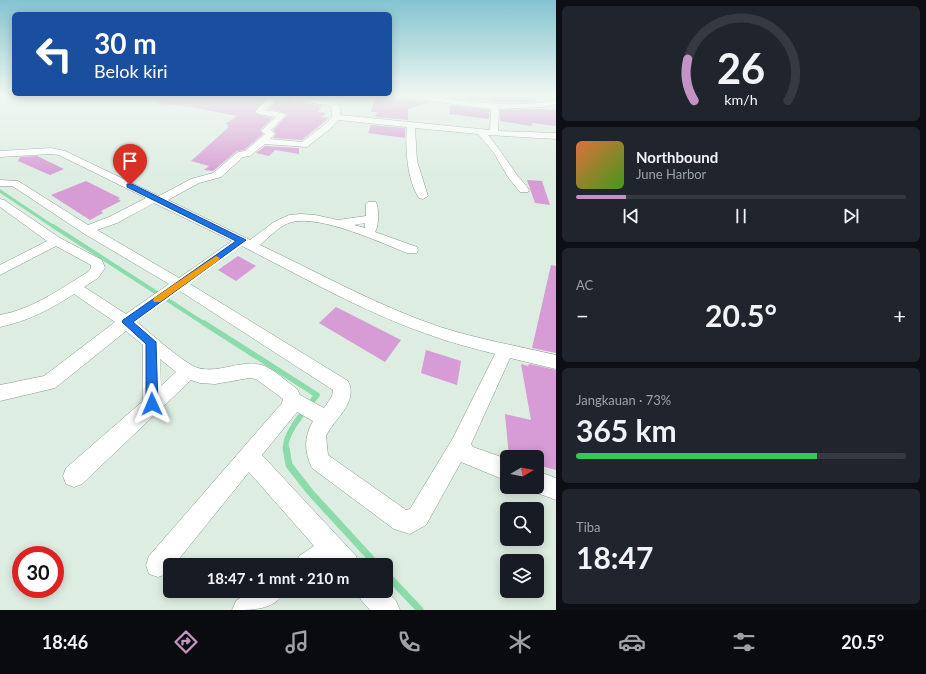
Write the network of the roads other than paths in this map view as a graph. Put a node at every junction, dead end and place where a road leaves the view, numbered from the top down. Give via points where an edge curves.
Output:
1 (273, 123) edge
2 (330, 123) edge
3 (405, 123) edge
4 (494, 123) edge
5 (411, 124) junction
6 (481, 132) junction
7 (494, 133) junction
8 (556, 136) edge
9 (264, 141) junction
10 (0, 154) edge
11 (0, 183) edge
12 (524, 190) dead end
13 (423, 196) dead end
14 (157, 199) junction
15 (0, 202) edge
16 (372, 204) dead end
17 (372, 220) junction
18 (336, 224) junction
19 (87, 230) junction
20 (371, 236) junction
21 (56, 241) junction
22 (246, 243) junction
23 (412, 250) dead end
24 (0, 271) edge
25 (74, 287) junction
26 (169, 292) junction
27 (0, 321) edge
28 (126, 322) junction
29 (151, 342) junction
30 (505, 350) junction
31 (556, 362) edge
32 (188, 372) junction
33 (0, 393) edge
34 (296, 402) junction
35 (152, 404) junction
36 (323, 417) junction
37 (460, 445) junction
38 (250, 456) junction
39 (500, 467) edge
40 (74, 476) dead end
41 (544, 485) edge
42 (556, 489) edge
43 (340, 557) edge
44 (158, 565) dead end
45 (262, 598) edge
46 (376, 598) edge
47 (245, 610) edge
48 (387, 610) edge

1 - 9 street via 265,131 271,134
2 - 9 street via 304,145
3 - 5 street
4 - 7 street
5 - 6 street
5 - 13 street via 411,155
6 - 7 street
6 - 12 street
7 - 8 street
9 - 14 street via 248,154 241,154 217,175 195,180
10 - 14 street via 51,151 62,153
11 - 19 street via 14,183
14 - 19 street
14 - 22 street
15 - 21 street
16 - 17 street
17 - 18 street
17 - 20 street
18 - 20 street
18 - 22 street via 322,219 289,219
19 - 26 street
20 - 23 street
21 - 24 street
21 - 25 street via 97,263 98,268 93,275
22 - 26 street
22 - 30 street via 408,321
25 - 27 street via 22,317
25 - 28 street
26 - 28 street
26 - 36 street via 342,386 343,393 340,399
28 - 29 street
28 - 33 street via 49,383
29 - 32 street
29 - 35 street
30 - 31 street
30 - 37 street
32 - 34 street via 214,377 250,371 260,372 291,395
32 - 35 street
34 - 36 street
34 - 38 street
35 - 40 street
36 - 37 street via 315,448 319,461 402,521 410,522 418,517
37 - 39 street via 466,454
38 - 43 street
38 - 44 street
41 - 42 street
45 - 47 street
46 - 48 street

